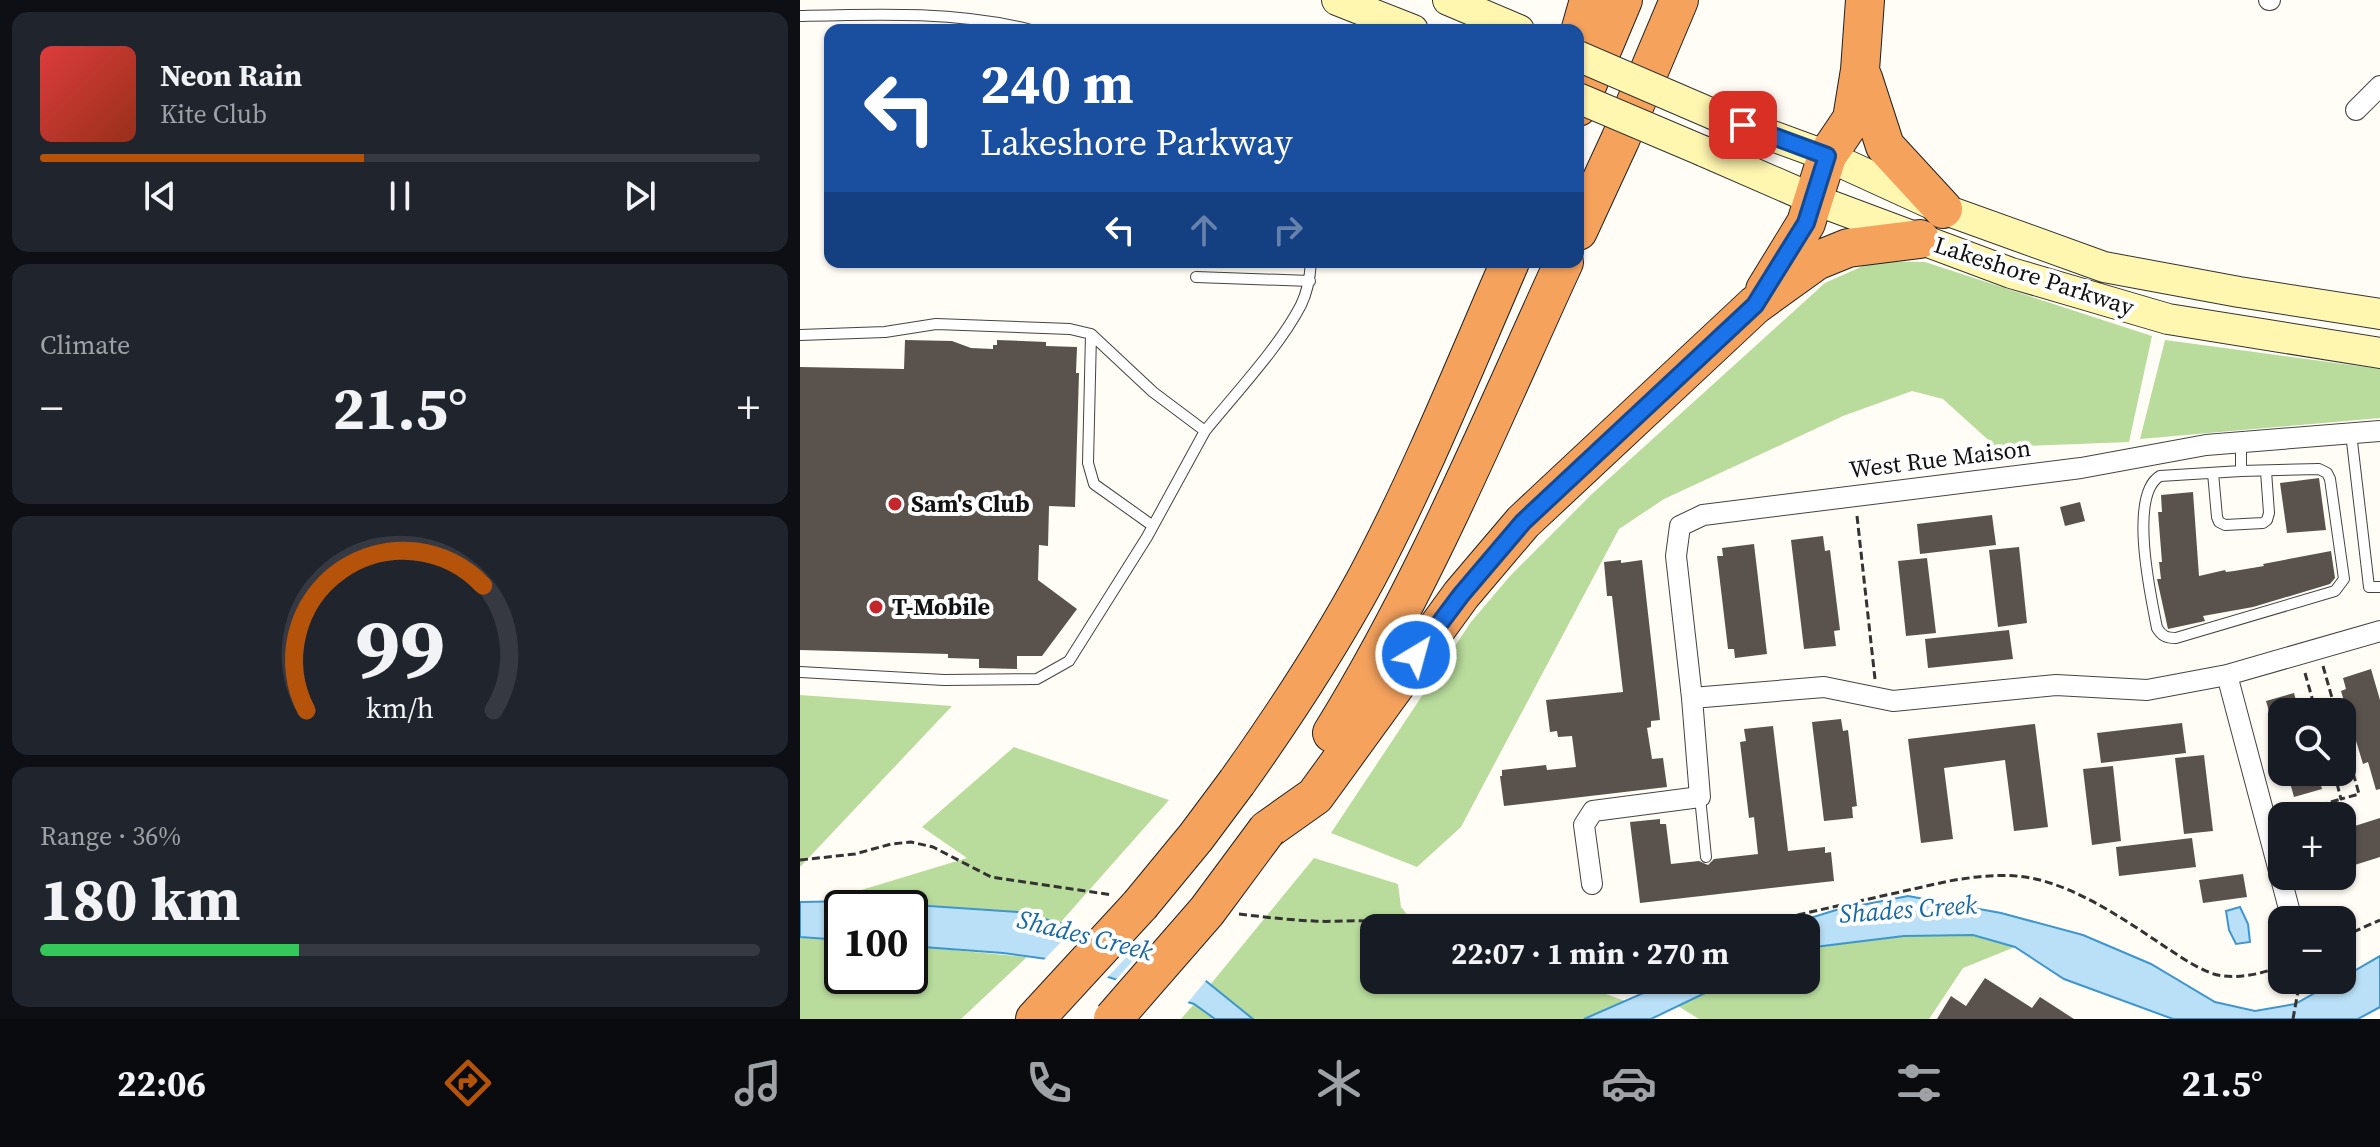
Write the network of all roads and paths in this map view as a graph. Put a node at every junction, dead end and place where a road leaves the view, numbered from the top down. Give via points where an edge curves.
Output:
1 (1337, 0) edge
2 (1448, 0) edge
3 (1589, 0) edge
4 (1623, 0) edge
5 (1679, 0) edge
6 (1865, 0) edge
7 (800, 16) edge
8 (995, 24) edge
9 (1398, 24) edge
10 (1505, 24) edge
11 (1582, 24) edge
12 (1584, 59) edge
13 (1860, 70) junction
14 (2380, 86) edge
15 (1584, 93) edge
16 (1584, 101) edge
17 (2356, 110) dead end
18 (1827, 156) junction
19 (1813, 199) junction
20 (1943, 209) junction
21 (1584, 218) edge
22 (1920, 239) junction
23 (1311, 268) edge
24 (1502, 268) edge
25 (1507, 268) edge
26 (1561, 268) edge
27 (1196, 277) dead end
28 (1310, 281) junction
29 (1755, 305) junction
30 (2380, 314) edge
31 (1486, 318) junction
32 (1091, 334) junction
33 (800, 335) edge
34 (2380, 353) edge
35 (1205, 431) junction
36 (2380, 431) edge
37 (2351, 433) junction
38 (2241, 442) junction
39 (2241, 471) junction
40 (2266, 471) junction
41 (2213, 473) junction
42 (1854, 496) junction
43 (1153, 526) junction
44 (2380, 587) edge
45 (2380, 631) edge
46 (2309, 652) junction
47 (800, 672) edge
48 (2227, 675) junction
49 (1692, 698) junction
50 (1878, 698) junction
51 (2314, 698) edge
52 (2330, 698) edge
53 (2356, 783) edge
54 (2338, 786) edge
55 (1304, 795) junction
56 (1700, 797) junction
57 (2341, 799) junction
58 (2331, 802) edge
59 (1706, 857) dead end
60 (800, 860) edge
61 (1592, 884) dead end
62 (1114, 895) dead end
63 (2288, 906) edge
64 (1232, 914) dead end
65 (1800, 914) edge
66 (2380, 920) edge
67 (1360, 921) edge
68 (2356, 931) edge
69 (2268, 971) edge
70 (2298, 994) edge
71 (1035, 1019) edge
72 (1113, 1019) edge
73 (2293, 1019) edge

1 - 9 main road
2 - 10 main road
3 - 11 highway
4 - 15 highway
5 - 21 highway
6 - 13 highway
7 - 8 lane via 894,14
12 - 18 main road, Lakeshore Parkway, bridge
13 - 18 highway via 1852,119
13 - 20 highway via 1885,146
14 - 17 street
16 - 19 main road, Lakeshore Parkway, bridge
18 - 19 highway
18 - 20 main road, Lakeshore Parkway
19 - 22 main road, Lakeshore Parkway
19 - 29 highway via 1806,223
20 - 30 main road, Lakeshore Parkway via 2104,267
22 - 29 highway via 1848,248 1816,261
22 - 34 main road, Lakeshore Parkway via 2011,273 2168,319
23 - 28 lane
24 - 31 highway
25 - 31 highway
26 - 55 highway via 1435,544
27 - 28 lane
28 - 35 lane via 1274,345
29 - 55 highway via 1523,522
31 - 71 highway, bridge via 1367,577 1280,722 1196,837
32 - 33 lane via 936,324
32 - 35 lane
32 - 43 lane via 1088,463 1094,484
35 - 43 lane
36 - 37 street, West Rue Maison
37 - 38 street, West Rue Maison
37 - 44 lane via 2369,587
38 - 39 lane
38 - 42 street, West Rue Maison
39 - 40 lane
39 - 41 lane
40 - 41 lane via 2267,520 2225,525 2219,522
40 - 41 lane via 2327,473 2344,579 2340,586 2168,638 2157,628 2145,559 2149,487 2160,476
42 - 49 street, West Rue Maison via 1703,515 1680,526 1676,556
42 - 50 path
43 - 47 lane via 1069,661 1037,679
45 - 46 street
46 - 48 street
46 - 51 path
46 - 52 path
48 - 50 street via 2147,690 2056,685 1893,701
48 - 63 street
49 - 50 street via 1824,687
49 - 56 street, West Rue Maison
53 - 57 path via 2359,794
54 - 57 path
55 - 72 highway, bridge via 1267,830 1207,911
56 - 59 lane
56 - 61 street via 1593,811 1584,825
57 - 58 path
60 - 62 path via 911,842 933,847 991,877
64 - 67 path
65 - 69 path via 1982,875 2019,876 2070,891 2213,974
66 - 68 path
70 - 73 path

